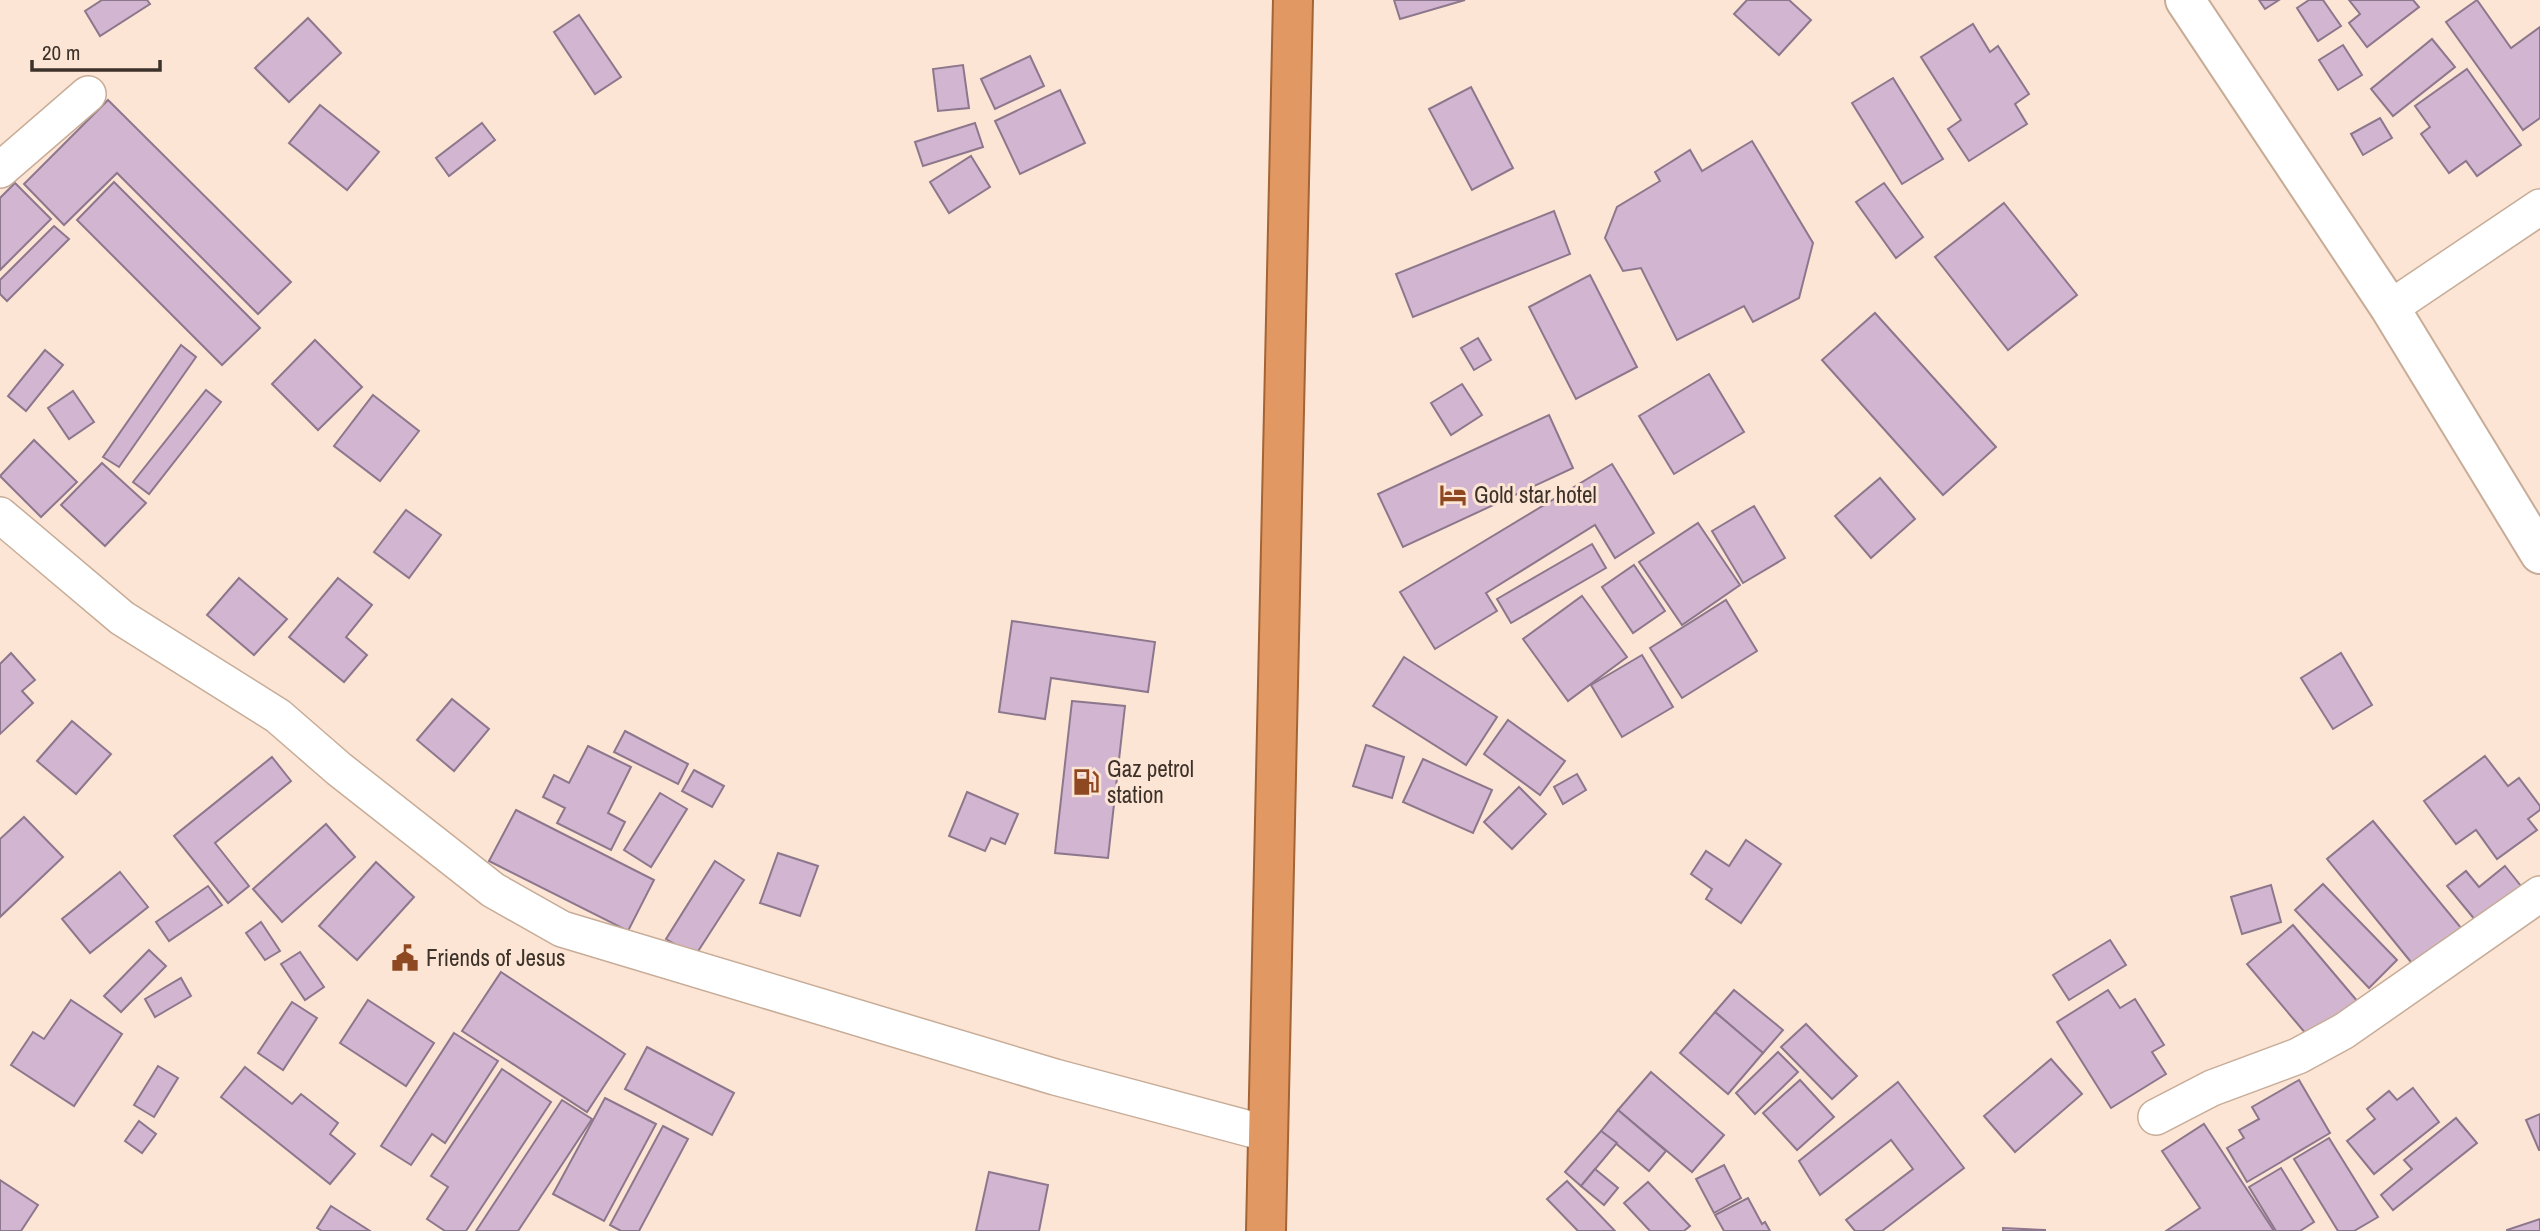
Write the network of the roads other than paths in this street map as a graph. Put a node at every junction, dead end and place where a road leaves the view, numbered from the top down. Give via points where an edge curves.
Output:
1 (1293, 0) edge
2 (2185, 0) edge
3 (88, 94) dead end
4 (0, 170) edge
5 (2540, 207) edge
6 (2390, 308) junction
7 (0, 515) edge
8 (2540, 554) edge
9 (2540, 894) edge
10 (2156, 1117) dead end
11 (1269, 1134) junction
12 (1266, 1231) edge

1 - 11 highway
2 - 6 street
3 - 4 street
5 - 6 street
6 - 8 street
7 - 11 street via 122,618 278,716 493,890 562,929 1055,1077
9 - 10 street via 2344,1031 2298,1056 2212,1088
11 - 12 highway

